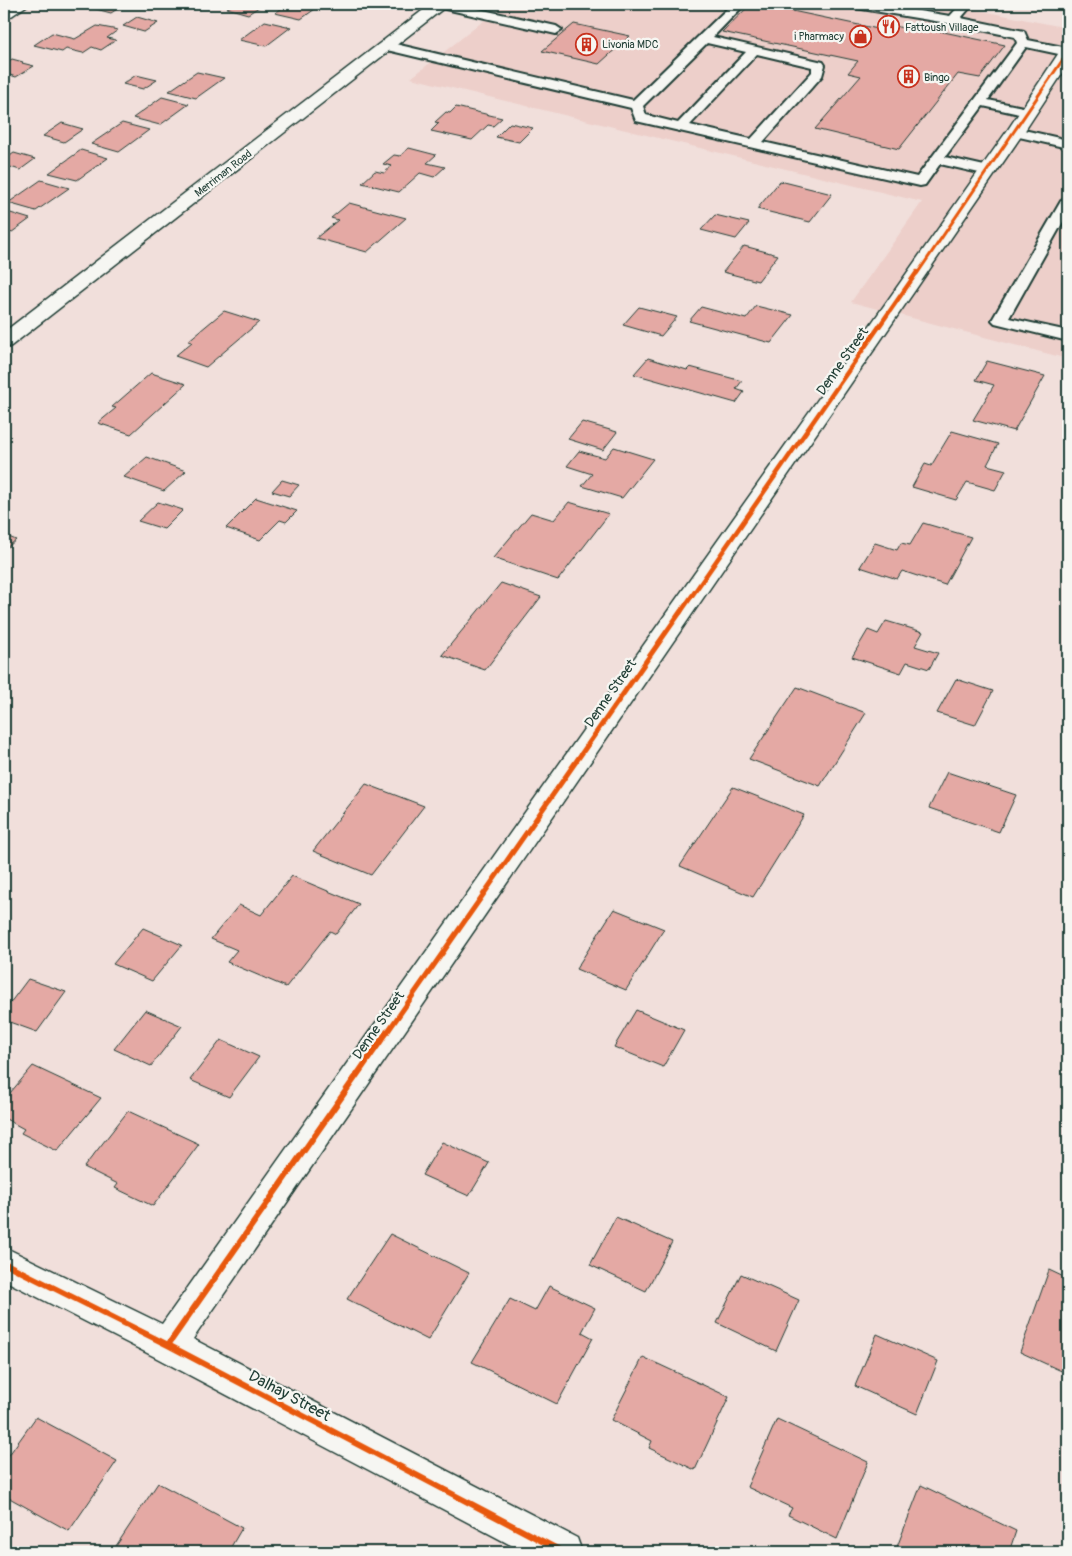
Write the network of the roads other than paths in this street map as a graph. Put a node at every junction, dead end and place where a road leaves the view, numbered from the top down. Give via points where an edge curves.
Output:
1 (20, 4) edge
2 (441, 4) edge
3 (738, 4) edge
4 (856, 4) edge
5 (967, 4) edge
6 (4, 14) edge
7 (953, 20) junction
8 (556, 30) dead end
9 (703, 38) junction
10 (1024, 44) junction
11 (387, 46) junction
12 (754, 50) junction
13 (1068, 52) edge
14 (980, 102) junction
15 (636, 105) junction
16 (1021, 122) junction
17 (681, 127) junction
18 (754, 144) junction
19 (1068, 144) edge
20 (937, 159) junction
21 (988, 171) junction
22 (1068, 201) edge
23 (1068, 336) edge
24 (6, 337) edge
25 (4, 1263) edge
26 (168, 1345) junction
27 (562, 1552) edge

1 - 6 street
2 - 8 lane
2 - 11 street, Merriman Road
3 - 9 lane
4 - 7 lane
5 - 7 lane
7 - 10 lane via 1020,34
9 - 12 lane
9 - 15 lane
10 - 13 lane
10 - 14 lane
11 - 15 lane
11 - 24 street, Merriman Road
12 - 17 lane
12 - 18 lane via 819,65 818,73
13 - 16 street, Denne Street
14 - 16 lane
14 - 20 lane
15 - 17 lane via 641,118
16 - 19 lane
16 - 21 street, Denne Street
17 - 18 lane
18 - 20 lane via 920,182
20 - 21 lane
21 - 26 street, Denne Street
22 - 23 lane via 1000,320
25 - 26 street, Dalhay Street
26 - 27 street, Dalhay Street

